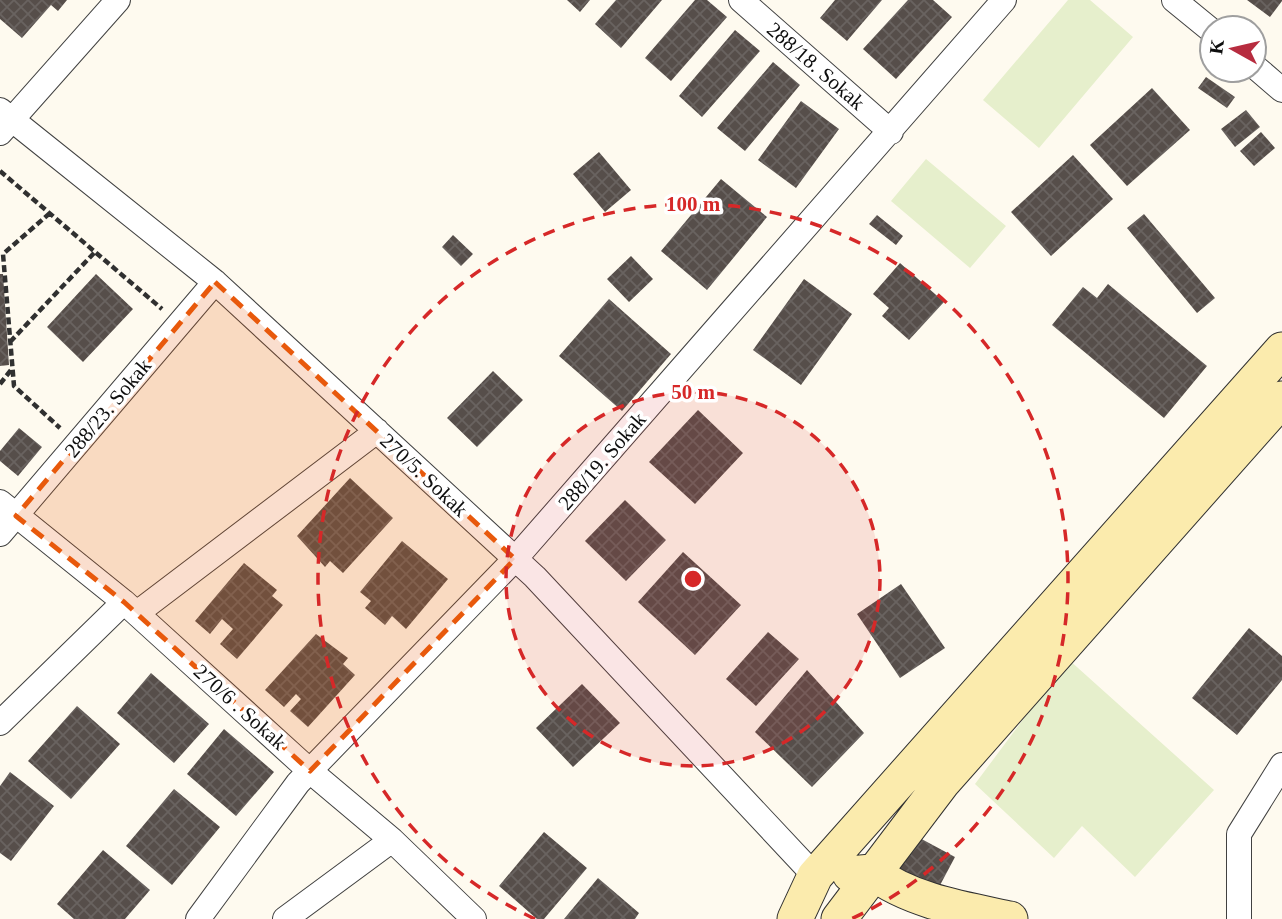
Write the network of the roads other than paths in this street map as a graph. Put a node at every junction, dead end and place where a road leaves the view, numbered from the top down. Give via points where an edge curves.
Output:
1 (118, 0) edge
2 (741, 0) edge
3 (1003, 0) edge
4 (1174, 0) edge
5 (1198, 20) edge
6 (1268, 78) edge
7 (1282, 90) edge
8 (4, 121) edge
9 (891, 132) junction
10 (215, 282) junction
11 (1282, 351) edge
12 (1282, 399) edge
13 (377, 431) junction
14 (5, 517) edge
15 (515, 559) junction
16 (130, 608) junction
17 (0, 723) edge
18 (1282, 765) edge
19 (310, 771) junction
20 (392, 840) junction
21 (815, 876) junction
22 (852, 901) edge
23 (198, 919) edge
24 (285, 919) edge
25 (474, 919) edge
26 (795, 919) edge
27 (1010, 919) edge
28 (1239, 919) edge

1 - 8 street
2 - 9 street, 288/18. Sokak
3 - 9 street, 288/19. Sokak
4 - 5 street
6 - 7 street
8 - 10 street, 270/5. Sokak
9 - 15 street, 288/19. Sokak
10 - 13 street, 270/5. Sokak
10 - 14 street, 288/23. Sokak
11 - 21 street
12 - 22 street via 942,783
13 - 15 street, 270/5. Sokak
13 - 16 street
14 - 16 street, 270/6 . Sokak
15 - 19 street, 288/19. Sokak
15 - 21 street, 270/5. Sokak
16 - 17 street
16 - 19 street, 270/6 . Sokak
18 - 28 street via 1239,834
19 - 20 street, 270/6 . Sokak
19 - 23 street, 288/19. Sokak
20 - 24 street
20 - 25 street, 270/6 . Sokak
21 - 22 street
21 - 26 street
22 - 27 street via 892,887

